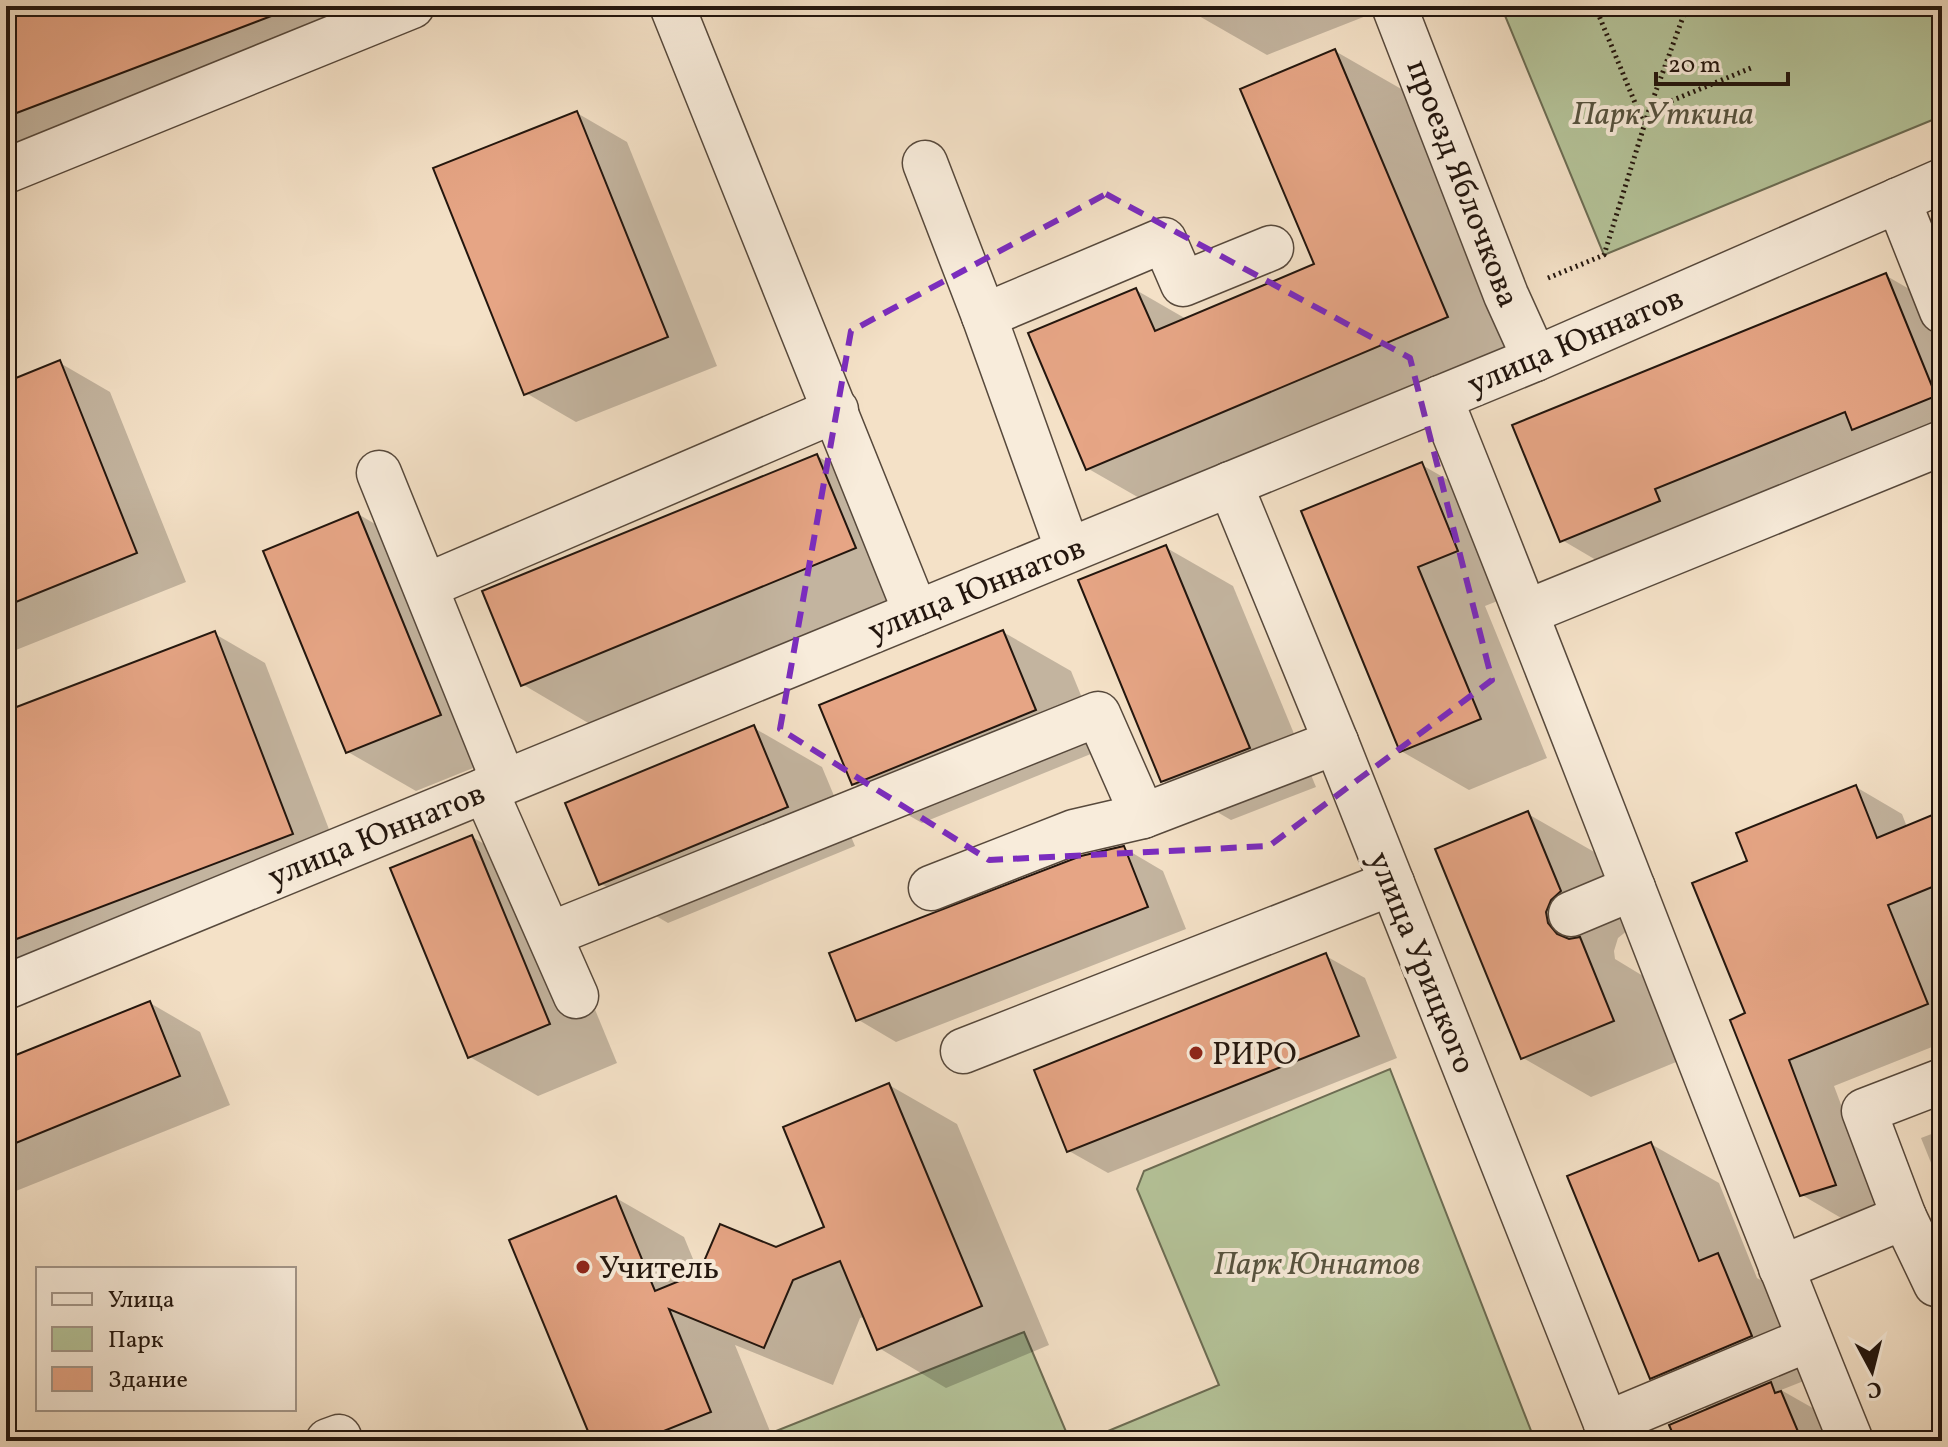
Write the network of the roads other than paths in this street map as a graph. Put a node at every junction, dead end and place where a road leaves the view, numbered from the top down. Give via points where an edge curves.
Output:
1 (412, 6) edge
2 (672, 6) edge
3 (1394, 6) edge
4 (925, 163) dead end
5 (6, 171) edge
6 (1942, 181) edge
7 (1898, 200) junction
8 (1271, 248) dead end
9 (1942, 311) edge
10 (984, 316) junction
11 (1535, 359) junction
12 (1440, 398) junction
13 (836, 410) junction
14 (1942, 443) edge
15 (379, 473) dead end
16 (1230, 484) junction
17 (1068, 550) junction
18 (426, 586) junction
19 (1527, 612) junction
20 (916, 613) junction
21 (1336, 742) junction
22 (494, 786) junction
23 (1143, 816) junction
24 (1392, 883) junction
25 (931, 888) dead end
26 (1633, 888) junction
27 (1571, 914) dead end
28 (551, 934) junction
29 (6, 987) edge
30 (576, 996) dead end
31 (963, 1051) dead end
32 (1942, 1081) edge
33 (1904, 1217) junction
34 (1781, 1268) junction
35 (1942, 1282) edge
36 (1809, 1339) junction
37 (1609, 1433) edge
38 (1851, 1441) edge

1 - 5 street
2 - 13 street
3 - 11 street, проезд Яблочкова
4 - 10 street
6 - 7 street, улица Юннатов
7 - 9 street
7 - 11 street, улица Юннатов
8 - 10 street via 1183,284 1164,240
10 - 17 street
11 - 12 street, улица Юннатов
12 - 16 street, улица Юннатов
12 - 19 street
13 - 18 street
13 - 20 street
14 - 19 street
15 - 18 street
16 - 17 street, улица Юннатов
16 - 21 street, улица Урицкого
17 - 20 street, улица Юннатов
18 - 22 street
19 - 26 street
20 - 22 street, улица Юннатов
21 - 23 street
21 - 24 street, улица Урицкого
22 - 28 street
22 - 29 street, улица Юннатов
23 - 25 street via 1074,832
23 - 28 street via 1098,714
24 - 31 street
24 - 37 street, улица Урицкого
26 - 27 street
26 - 34 street
28 - 30 street
32 - 33 street via 1864,1111
33 - 34 street
33 - 35 street via 1936,1284
34 - 36 street
36 - 37 street
36 - 38 street

